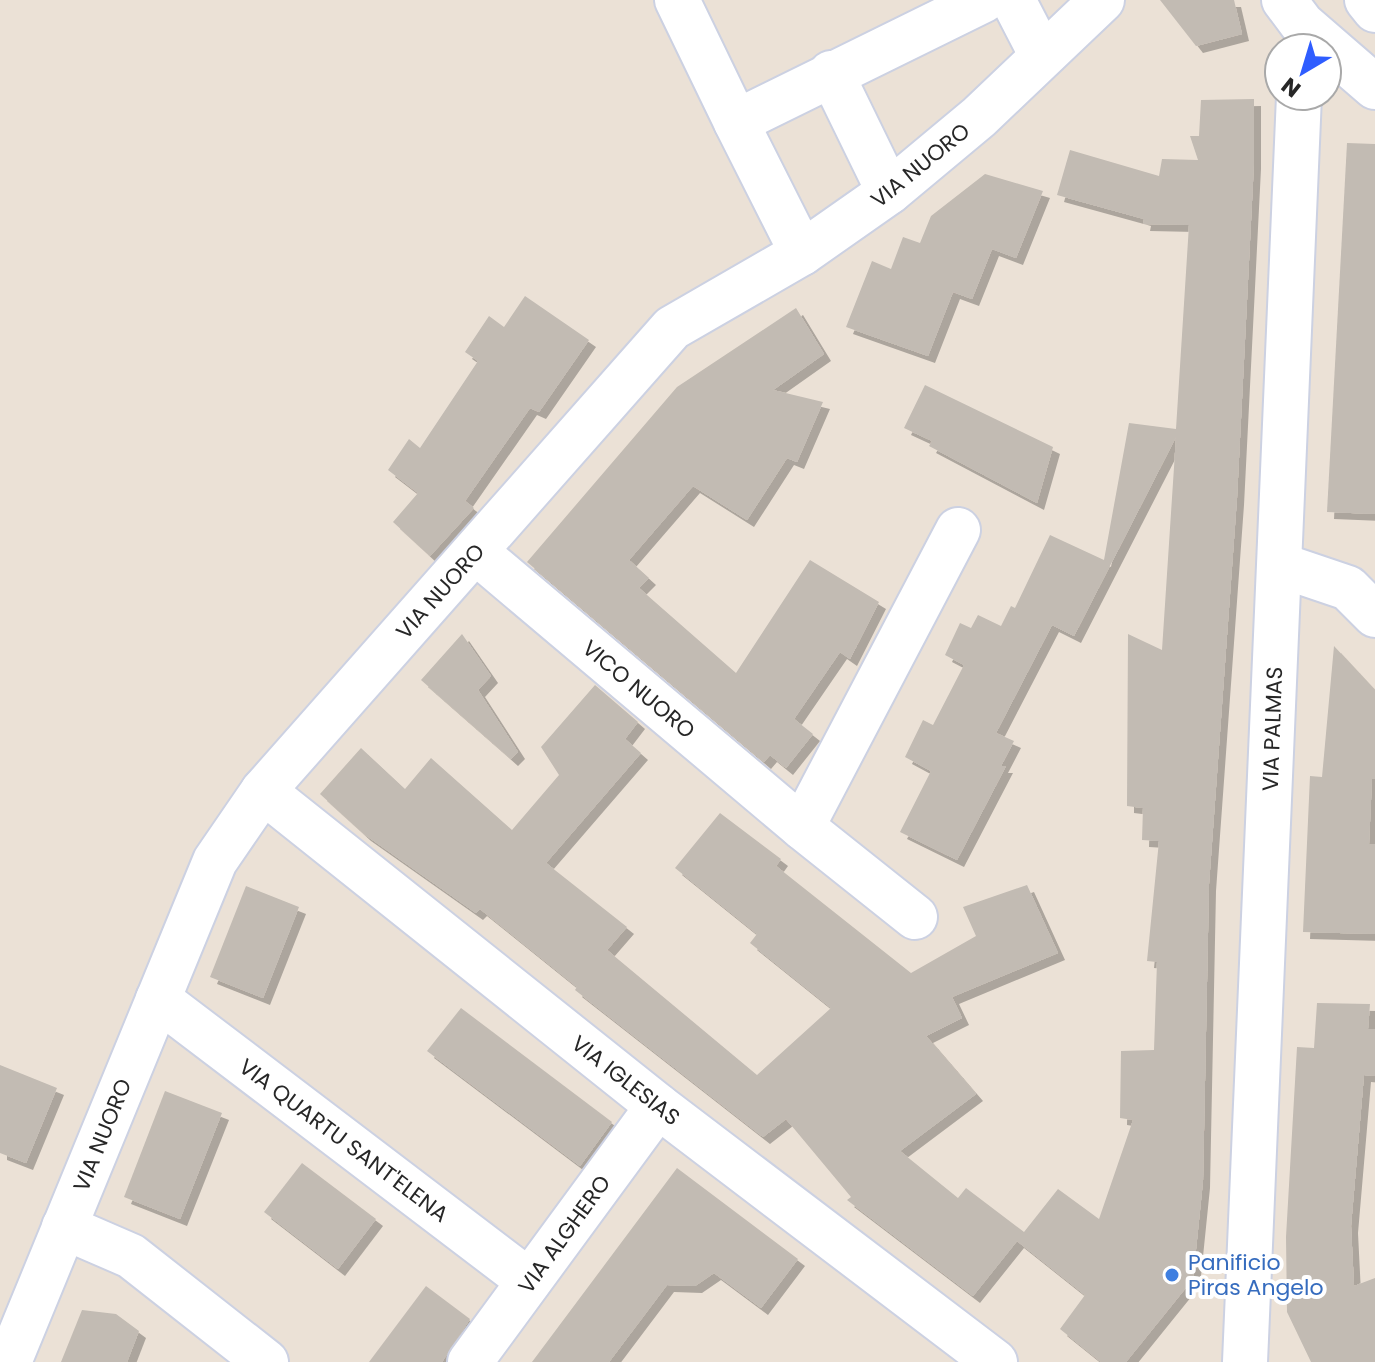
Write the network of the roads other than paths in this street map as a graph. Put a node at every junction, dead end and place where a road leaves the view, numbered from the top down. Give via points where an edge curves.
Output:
1 (677, 0) edge
2 (984, 0) edge
3 (1013, 0) edge
4 (1102, 0) edge
5 (1367, 0) edge
6 (1375, 10) edge
7 (1297, 18) edge
8 (1042, 56) junction
9 (831, 73) junction
10 (1375, 87) edge
11 (1298, 112) edge
12 (736, 122) junction
13 (889, 192) junction
14 (802, 253) junction
15 (958, 530) dead end
16 (476, 552) junction
17 (1280, 565) junction
18 (1375, 615) edge
19 (263, 791) junction
20 (802, 827) junction
21 (915, 917) dead end
22 (158, 999) junction
23 (658, 1106) junction
24 (64, 1227) junction
25 (529, 1281) junction
26 (9, 1362) edge
27 (266, 1362) edge
28 (470, 1362) edge
29 (995, 1362) edge
30 (1245, 1362) edge

1 - 12 street
2 - 9 street
3 - 8 street
4 - 8 street, VIA NUORO
5 - 6 street
7 - 10 street
8 - 13 street, VIA NUORO
9 - 12 street
9 - 13 street
11 - 17 street, VIA PALMAS
12 - 14 street
13 - 14 street, VIA NUORO
14 - 16 street, VIA NUORO via 672,328
15 - 20 street
16 - 19 street, VIA NUORO
16 - 20 street, VICO NUORO
17 - 18 street via 1348,588
17 - 30 street, VIA PALMAS
19 - 22 street, VIA NUORO via 215,861
19 - 23 street, VIA IGLESIAS
20 - 21 street, VICO NUORO
22 - 24 street, VIA NUORO
22 - 25 street, VIA QUARTU SANT'ELENA
23 - 25 street, VIA ALGHERO
23 - 29 street, VIA IGLESIAS
24 - 26 street, VIA NUORO
24 - 27 street via 131,1256
25 - 28 street, VIA ALGHERO

